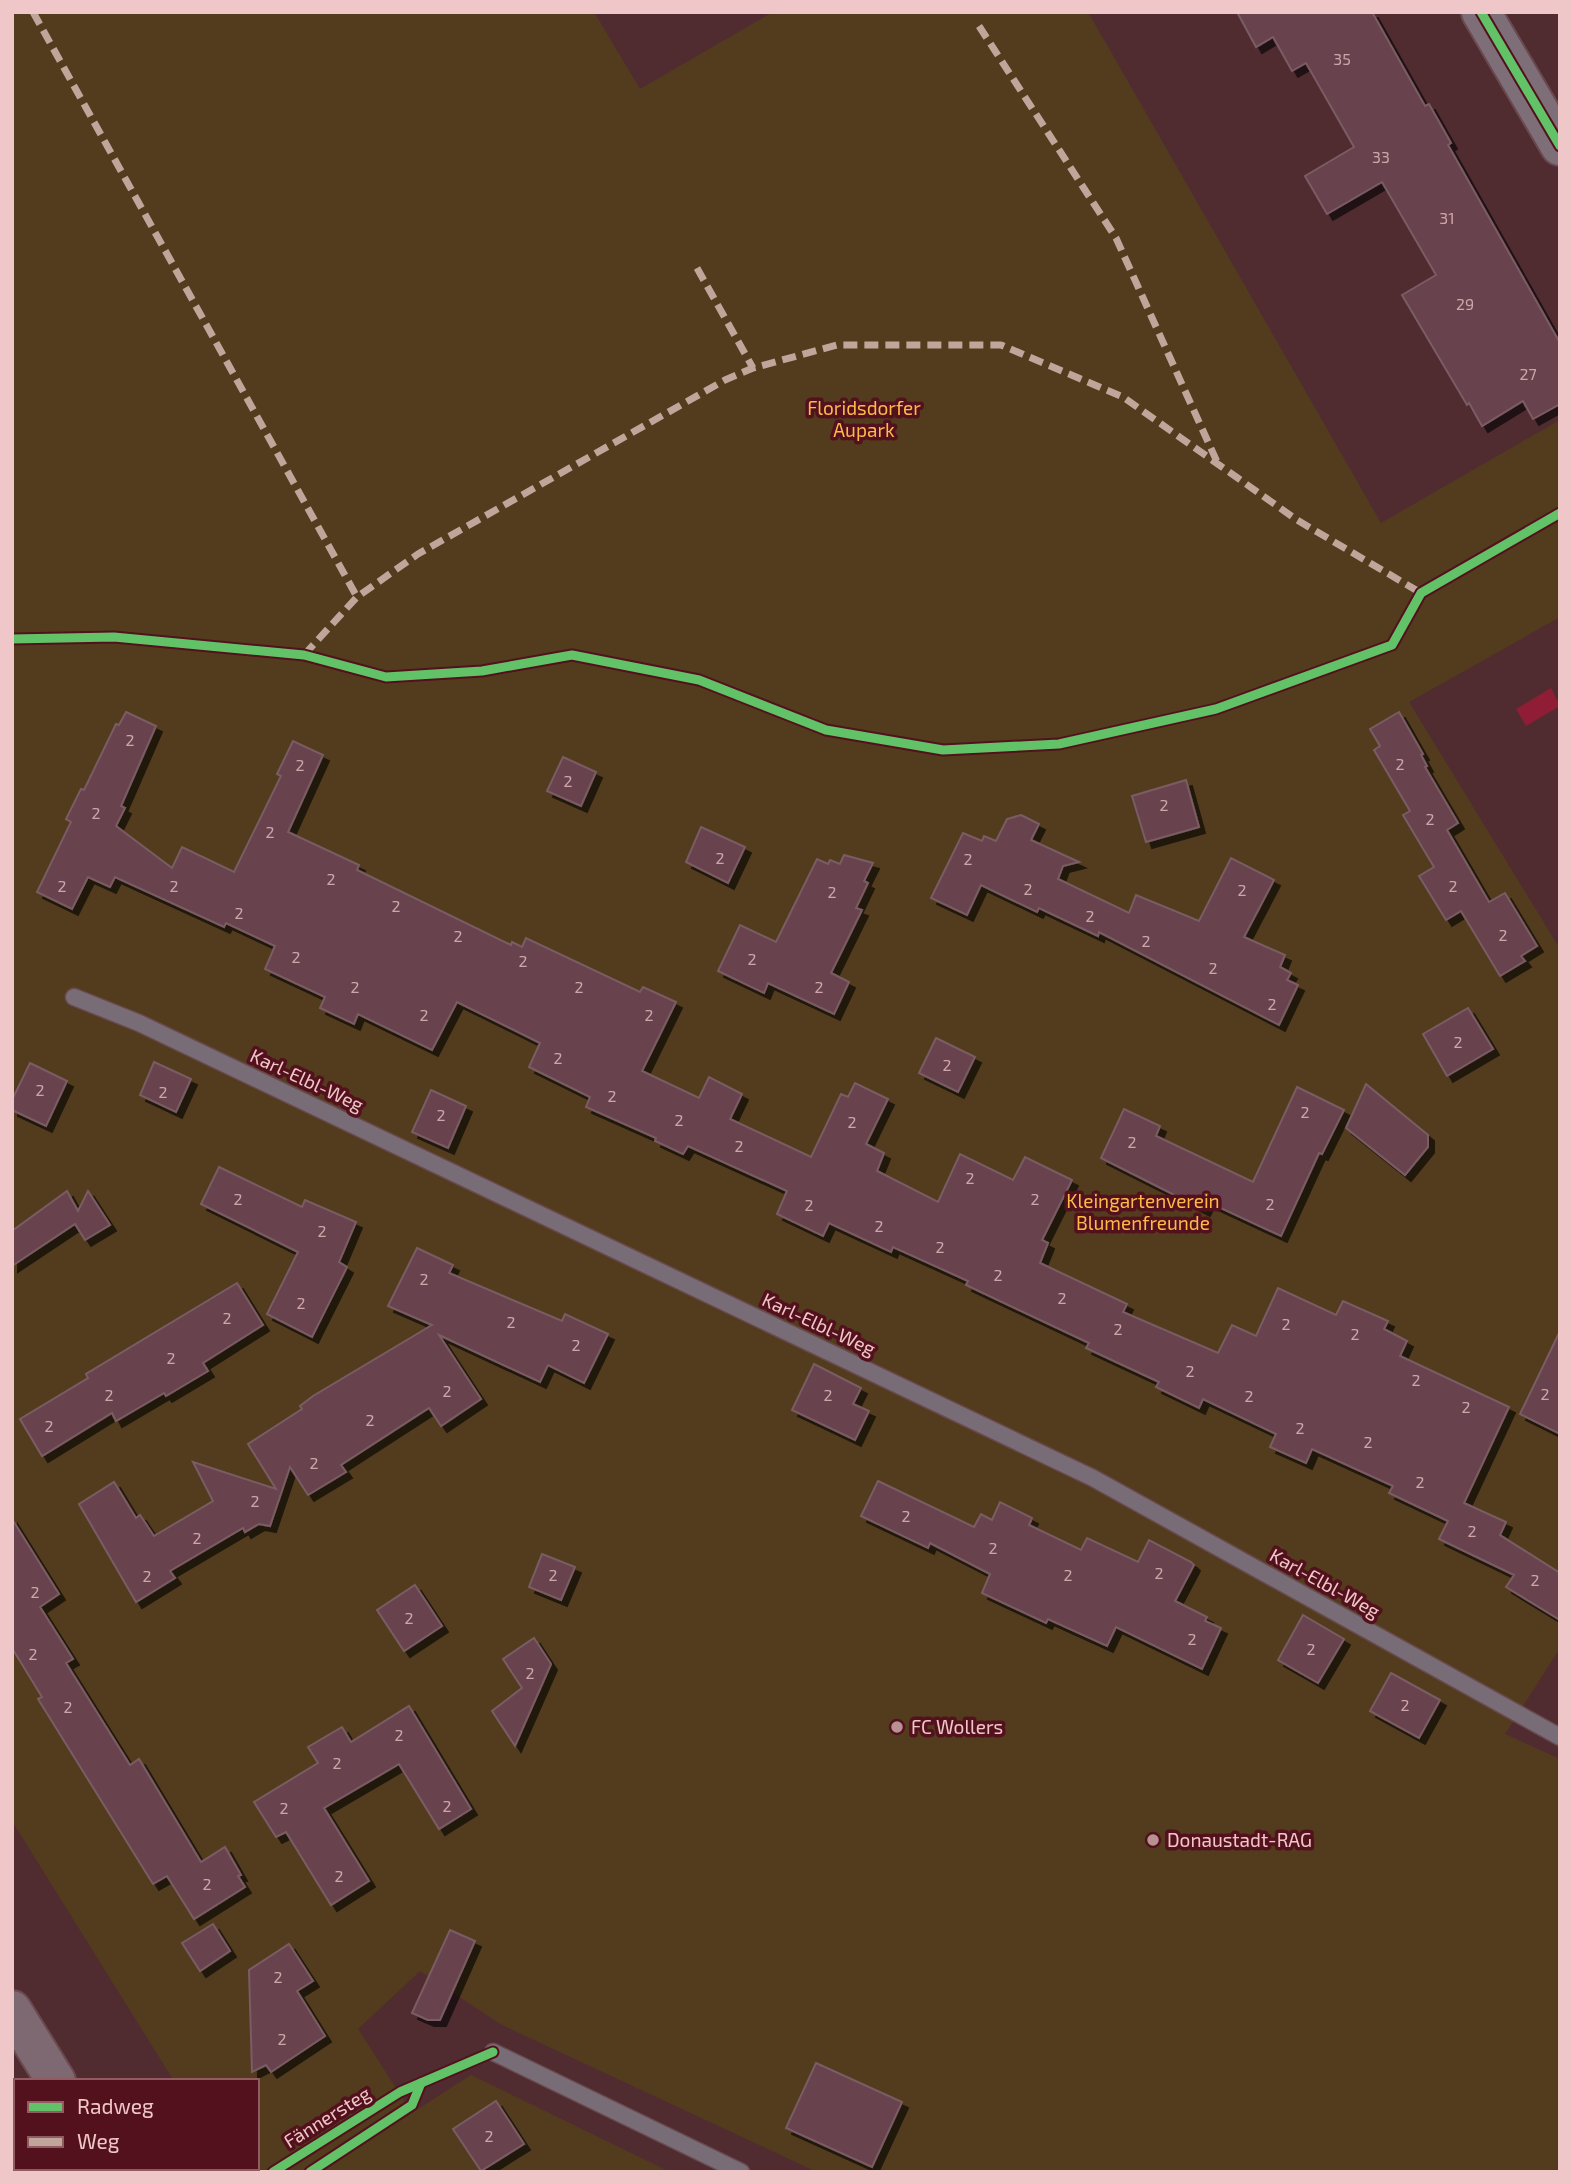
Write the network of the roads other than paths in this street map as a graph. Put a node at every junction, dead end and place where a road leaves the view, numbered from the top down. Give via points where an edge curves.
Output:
1 (1481, 12) edge
2 (1560, 146) edge
3 (74, 997) dead end
4 (1560, 1737) edge
5 (12, 2010) edge
6 (493, 2052) dead end
7 (55, 2079) edge
8 (741, 2172) edge

1 - 2 street
3 - 4 lane, Karl-Elbl-Weg via 139,1023 1093,1478
5 - 7 highway
6 - 8 lane

